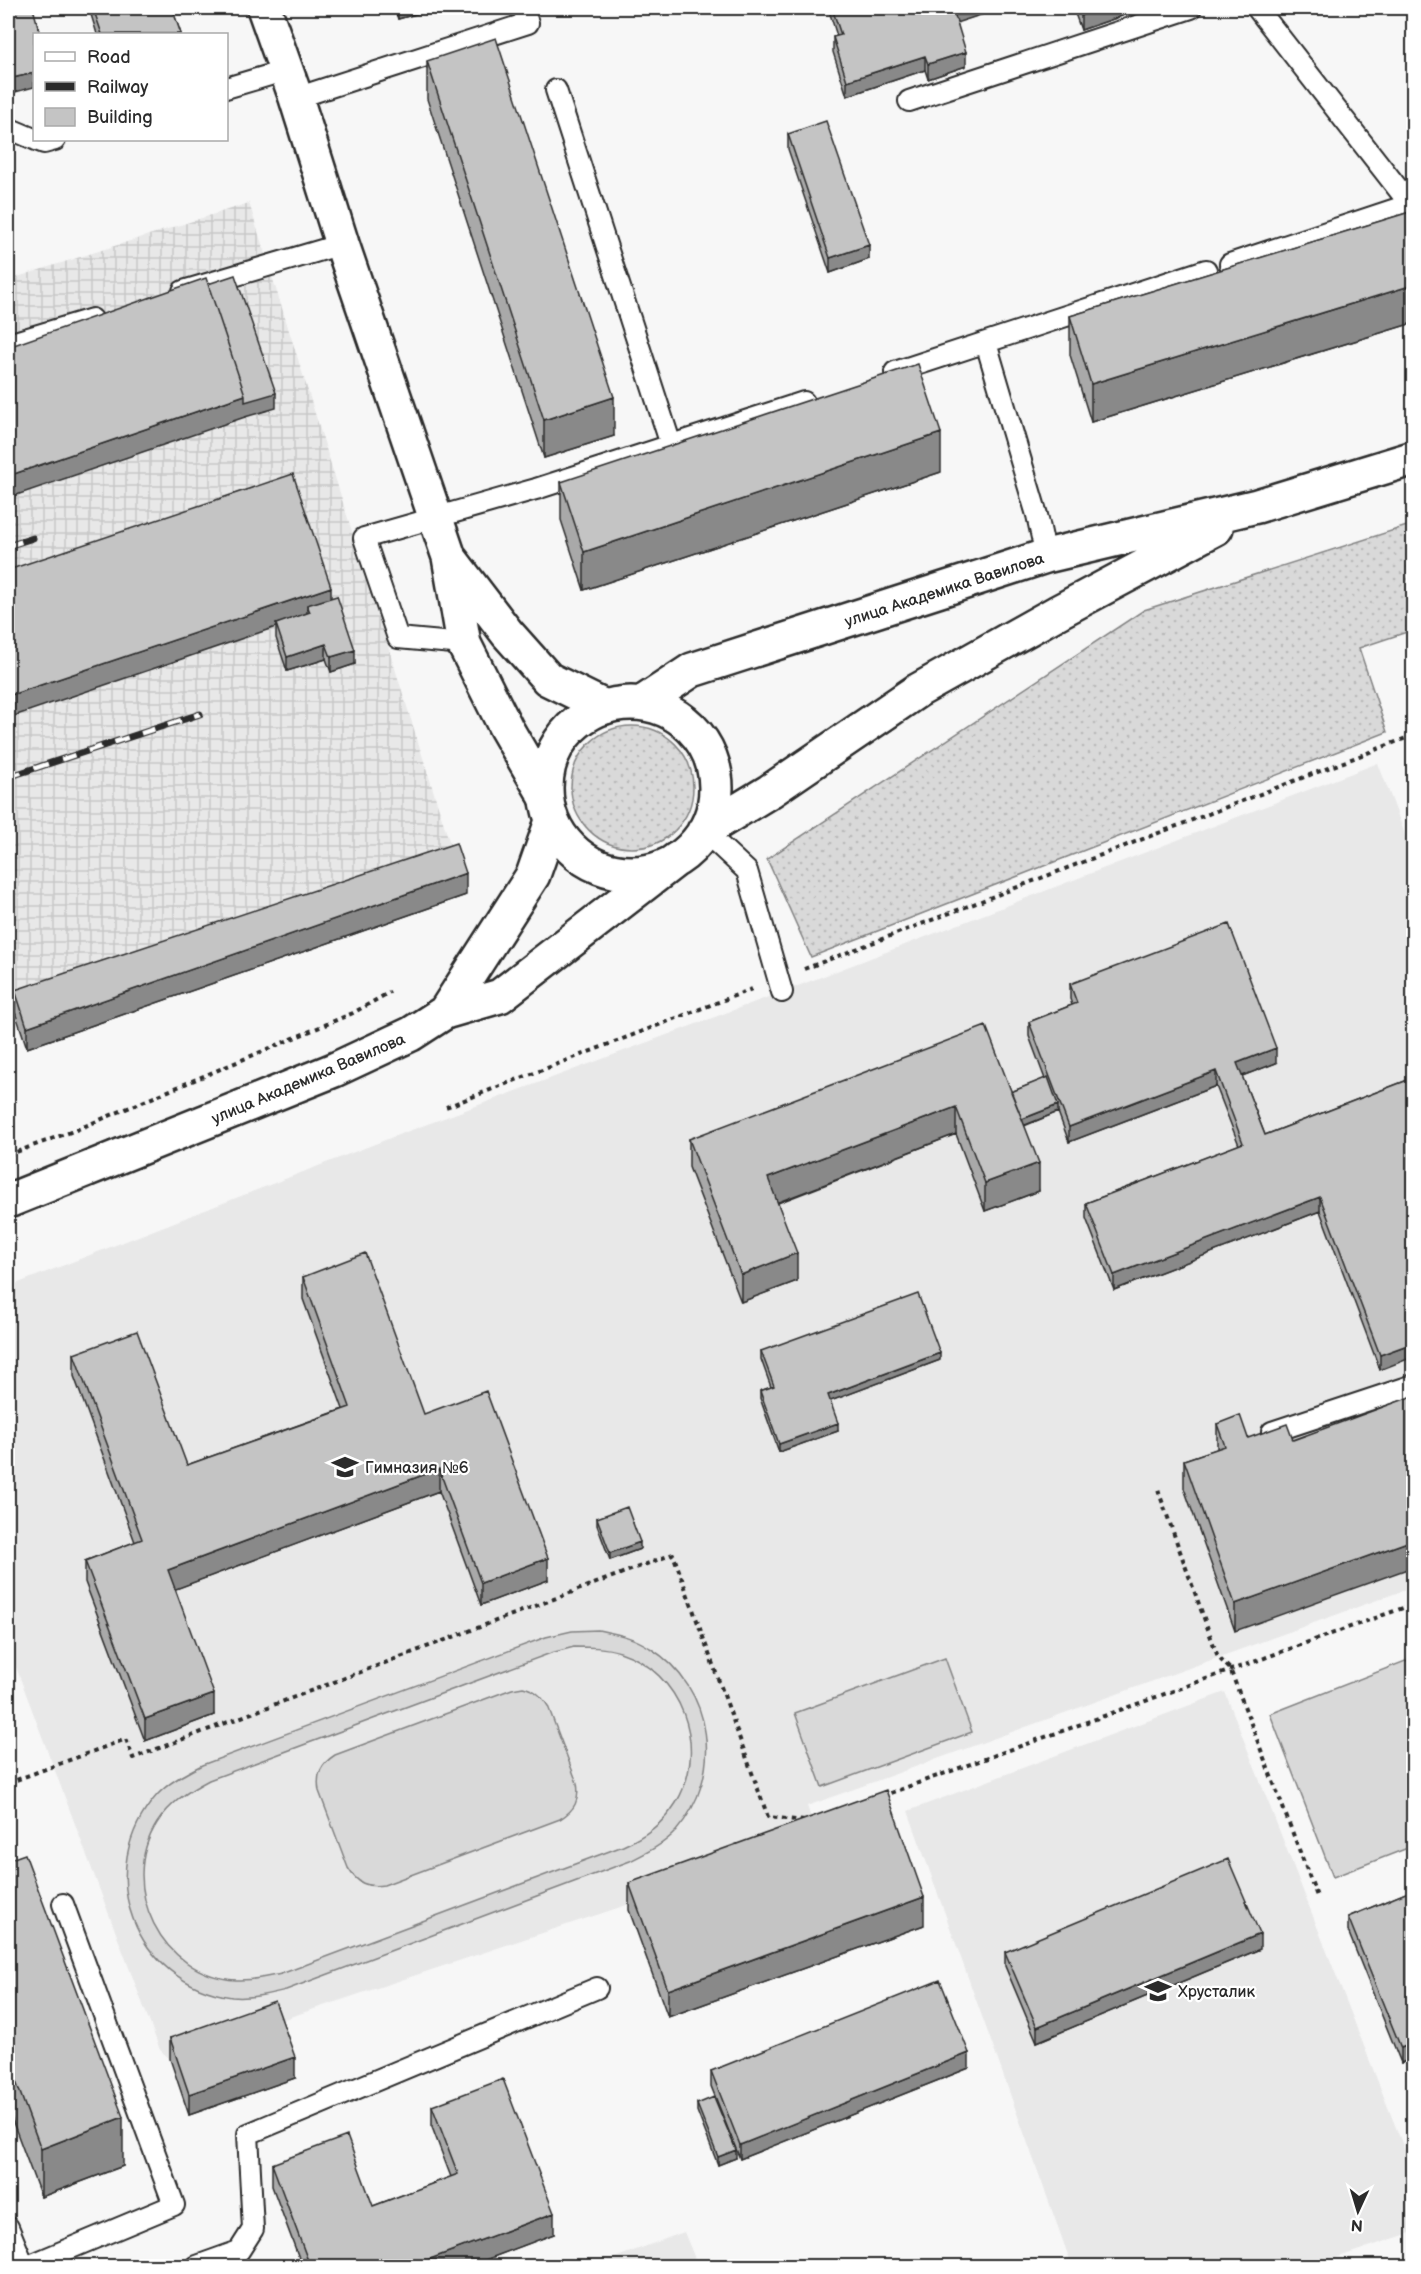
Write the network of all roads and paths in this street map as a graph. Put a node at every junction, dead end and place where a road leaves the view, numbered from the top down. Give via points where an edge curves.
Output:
1 (264, 8) edge
2 (523, 8) edge
3 (1191, 8) edge
4 (1257, 8) edge
5 (292, 84) junction
6 (228, 88) edge
7 (556, 90) dead end
8 (909, 101) dead end
9 (8, 128) edge
10 (33, 138) edge
11 (1412, 203) edge
12 (342, 244) junction
13 (1230, 264) dead end
14 (1206, 270) dead end
15 (164, 297) edge
16 (108, 314) edge
17 (986, 343) junction
18 (8, 344) edge
19 (873, 379) edge
20 (817, 398) edge
21 (670, 444) junction
22 (1413, 458) edge
23 (1257, 506) junction
24 (435, 517) junction
25 (1046, 556) junction
26 (449, 557) junction
27 (464, 644) junction
28 (642, 703) junction
29 (605, 707) junction
30 (1413, 735) edge
31 (549, 809) junction
32 (704, 831) junction
33 (677, 859) junction
34 (780, 986) junction
35 (390, 992) dead end
36 (445, 1012) junction
37 (446, 1107) dead end
38 (8, 1155) edge
39 (8, 1201) edge
40 (1413, 1385) edge
41 (1272, 1432) edge
42 (1158, 1490) dead end
43 (1413, 1604) edge
44 (1230, 1669) junction
45 (8, 1783) edge
46 (877, 1797) edge
47 (811, 1821) edge
48 (1318, 1899) dead end
49 (63, 1904) dead end
50 (597, 1988) dead end
51 (8, 2227) edge
52 (26, 2266) edge
53 (197, 2266) edge

1 - 5 street
2 - 5 lane via 528,23
3 - 8 lane
4 - 11 lane
5 - 6 lane
5 - 12 street
7 - 21 lane
9 - 10 lane
11 - 13 lane
12 - 15 lane
12 - 24 street
14 - 17 lane
16 - 18 lane
17 - 19 lane
17 - 25 lane
20 - 21 lane
21 - 24 lane via 536,489
22 - 23 street, улица Академика Вавилова
23 - 25 street, улица Академика Вавилова
23 - 32 street, улица Академика Вавилова via 917,691
24 - 26 street
24 - 27 lane via 364,538 398,638
25 - 28 street, улица Академика Вавилова via 692,670
26 - 27 street
26 - 29 street via 548,679
27 - 31 street
28 - 29 street
28 - 32 street via 685,722 712,761 716,784 714,808
29 - 31 street via 579,720 559,741 548,768
30 - 34 path
31 - 33 street via 568,846 592,863 620,872 649,871
31 - 36 street via 533,875
32 - 33 street
32 - 34 lane via 747,871
33 - 36 street, улица Академика Вавилова via 500,996
34 - 37 path
35 - 38 path via 353,1013
36 - 39 street, улица Академика Вавилова via 411,1034 334,1070
40 - 41 lane
42 - 44 path via 1218,1657
43 - 44 path
44 - 46 path
44 - 48 path
45 - 47 path via 126,1739 133,1758 673,1554 768,1816
49 - 52 lane via 174,2205
50 - 53 lane via 248,2134 253,2229 239,2251
51 - 52 lane

